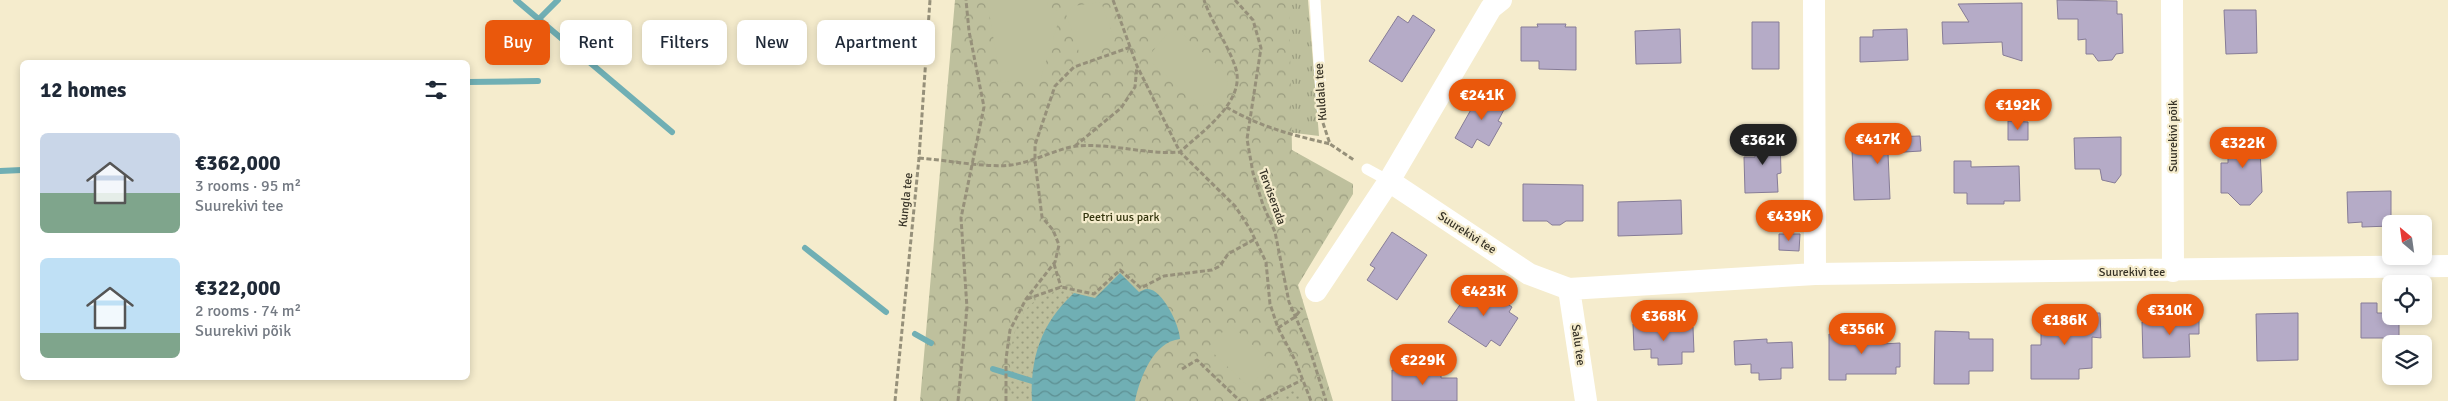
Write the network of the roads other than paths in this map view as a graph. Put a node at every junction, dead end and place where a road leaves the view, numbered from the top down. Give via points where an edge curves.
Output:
1 (1315, 0) edge
2 (1501, 0) edge
3 (1814, 0) edge
4 (2172, 0) edge
5 (1322, 110) road end
6 (1367, 169) road end
7 (1389, 181) junction
8 (2448, 266) edge
9 (2173, 271) junction
10 (1815, 274) junction
11 (1570, 289) junction
12 (1316, 291) road end
13 (1586, 401) edge

1 - 5 lane, Kuldala tee
2 - 7 street via 1491,8
3 - 10 street
4 - 9 street, Suurekivi põik
6 - 7 lane
7 - 11 street, Suurekivi tee via 1529,274
7 - 12 street
8 - 9 street, Suurekivi tee
9 - 10 street, Suurekivi tee
10 - 11 street, Suurekivi tee
11 - 13 street, Salu tee

